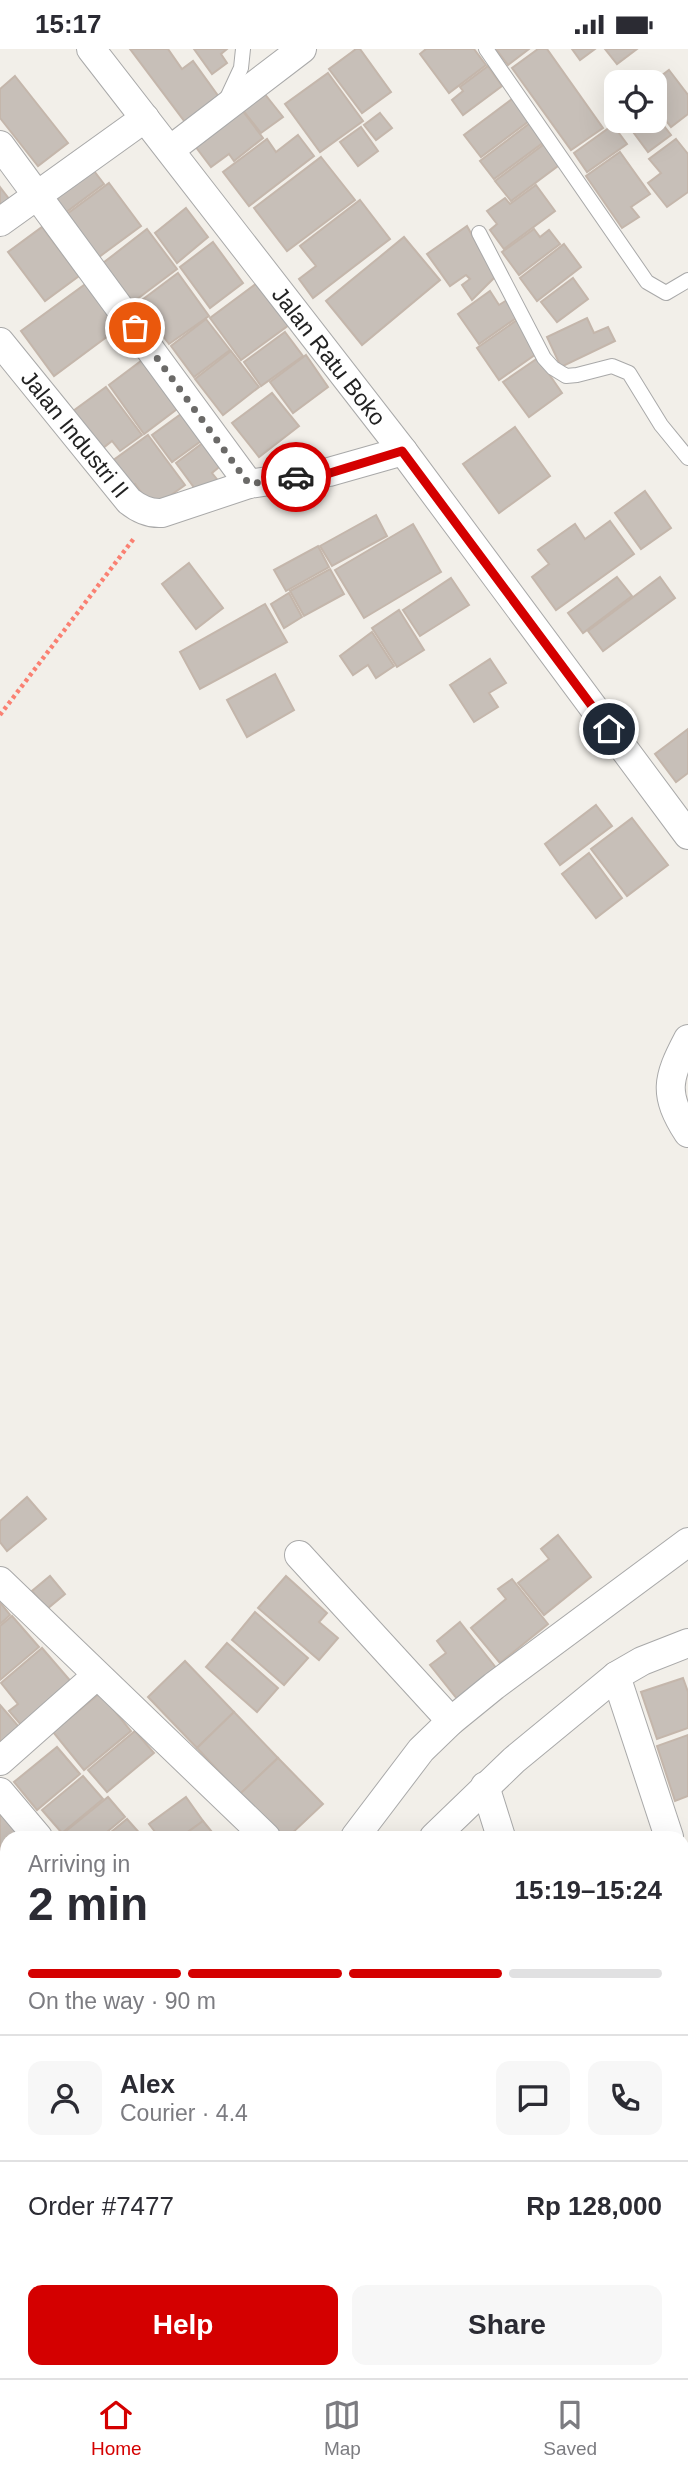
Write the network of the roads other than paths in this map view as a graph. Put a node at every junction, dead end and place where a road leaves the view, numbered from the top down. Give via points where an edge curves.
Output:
1 (91, 49) edge
2 (243, 49) edge
3 (302, 49) edge
4 (485, 49) edge
5 (220, 112) junction
6 (145, 118) junction
7 (0, 145) edge
8 (170, 151) junction
9 (38, 194) junction
10 (0, 222) edge
11 (479, 233) dead end
12 (688, 280) edge
13 (0, 342) edge
14 (402, 451) junction
15 (688, 458) edge
16 (249, 484) junction
17 (688, 835) edge
18 (688, 1039) edge
19 (688, 1133) edge
20 (688, 1542) edge
21 (299, 1555) dead end
22 (0, 1581) edge
23 (688, 1643) edge
24 (96, 1675) junction
25 (616, 1676) junction
26 (452, 1721) junction
27 (0, 1761) edge
28 (485, 1786) junction
29 (0, 1792) edge
30 (33, 1831) edge
31 (260, 1831) edge
32 (360, 1831) edge
33 (440, 1831) edge
34 (499, 1831) edge
35 (666, 1831) edge

1 - 6 street, Jalan Ratu Boko
2 - 5 lane via 241,68
3 - 5 street
4 - 12 lane via 647,282 666,293
5 - 8 street
6 - 8 street, Jalan Ratu Boko
6 - 9 street
7 - 9 street
8 - 14 street, Jalan Ratu Boko
9 - 10 street
9 - 16 street
11 - 15 lane via 553,368 566,376 612,366 629,373
13 - 16 street, Jalan Industri II via 137,508 162,513
14 - 16 street, Jalan Industri II via 330,473
14 - 17 street, Jalan Ratu Boko
18 - 19 street via 670,1081 669,1095
20 - 26 street
21 - 26 street
22 - 24 street
23 - 25 street
24 - 27 street
24 - 31 street
25 - 28 street
25 - 35 street
26 - 32 street via 421,1750
28 - 33 street
28 - 34 street
29 - 30 street

